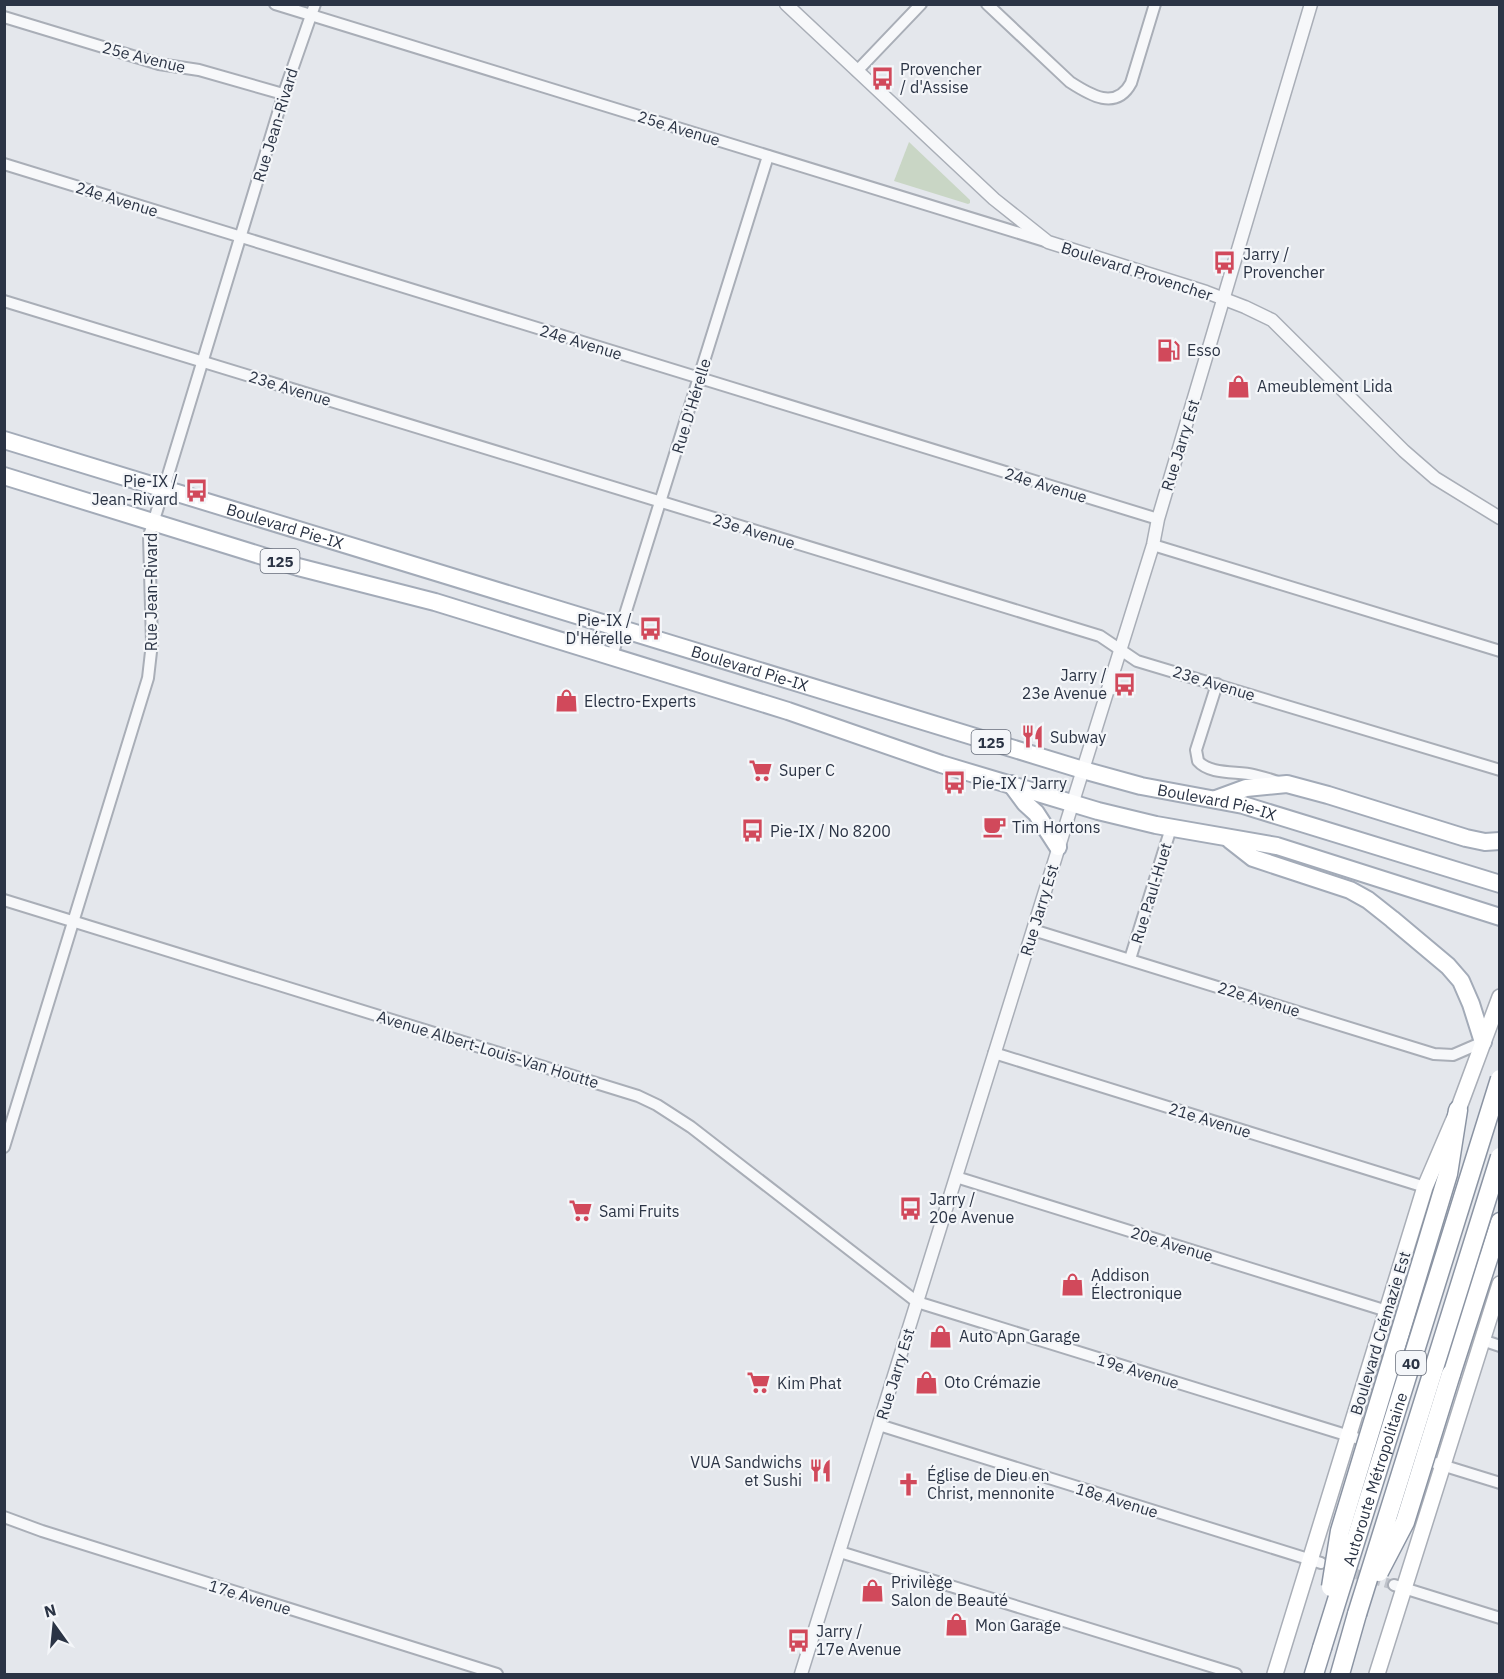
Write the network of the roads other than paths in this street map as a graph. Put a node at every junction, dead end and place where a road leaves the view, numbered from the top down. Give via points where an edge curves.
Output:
1 (275, 4) edge
2 (786, 4) edge
3 (921, 4) edge
4 (987, 4) edge
5 (1155, 4) edge
6 (1311, 4) edge
7 (313, 9) edge
8 (4, 17) edge
9 (857, 71) junction
10 (283, 94) junction
11 (768, 156) junction
12 (4, 164) edge
13 (241, 237) junction
14 (1048, 242) junction
15 (1224, 299) junction
16 (4, 301) edge
17 (203, 361) junction
18 (700, 378) junction
19 (4, 440) edge
20 (4, 476) edge
21 (164, 489) junction
22 (661, 502) junction
23 (1500, 518) edge
24 (1158, 519) junction
25 (152, 522) junction
26 (1153, 544) junction
27 (620, 629) junction
28 (1120, 650) junction
29 (1500, 651) edge
30 (612, 656) junction
31 (1217, 684) junction
32 (1083, 770) junction
33 (1500, 770) edge
34 (1011, 784) junction
35 (1287, 784) junction
36 (1216, 799) junction
37 (1072, 803) junction
38 (1171, 828) junction
39 (1227, 837) junction
40 (1500, 841) edge
41 (1058, 847) junction
42 (1500, 884) edge
43 (4, 900) edge
44 (1500, 917) edge
45 (74, 921) junction
46 (1033, 930) junction
47 (1130, 959) junction
48 (1500, 997) edge
49 (1483, 1042) junction
50 (994, 1053) junction
51 (1500, 1079) edge
52 (1458, 1110) junction
53 (4, 1147) edge
54 (1500, 1157) edge
55 (956, 1177) junction
56 (1425, 1188) junction
57 (1500, 1222) edge
58 (1500, 1284) edge
59 (917, 1302) junction
60 (1388, 1311) junction
61 (1482, 1340) junction
62 (1500, 1346) edge
63 (879, 1425) junction
64 (1354, 1437) junction
65 (1438, 1464) junction
66 (1500, 1483) edge
67 (4, 1517) edge
68 (840, 1552) junction
69 (1316, 1562) junction
70 (1399, 1587) junction
71 (1358, 1614) junction
72 (1500, 1618) edge
73 (1322, 1648) junction
74 (497, 1674) edge
75 (801, 1674) edge
76 (1236, 1674) edge
77 (1275, 1674) edge
78 (1314, 1674) edge
79 (1340, 1674) edge
80 (1377, 1674) edge

1 - 7 street, 25e Avenue
2 - 9 street, Boulevard Provencher
3 - 9 street
4 - 5 street via 1070,82 1106,99 1117,98 1131,83
6 - 15 street, Rue Jarry Est
7 - 10 street, Rue Jean-Rivard
7 - 11 street, 25e Avenue
8 - 10 street, 25e Avenue via 159,64 199,70
9 - 14 street, Boulevard Provencher via 994,200
10 - 13 street, Rue Jean-Rivard
11 - 14 street, 25e Avenue
11 - 18 street, Rue D'Hérelle
12 - 13 street, 24e Avenue
13 - 17 street, Rue Jean-Rivard
13 - 18 street, 24e Avenue
14 - 15 street, Boulevard Provencher
15 - 23 street, Boulevard Provencher via 1272,320 1404,451 1436,478
15 - 24 street, Rue Jarry Est
16 - 17 street, 23e Avenue
17 - 21 street, Rue Jean-Rivard
17 - 22 street, 23e Avenue
18 - 22 street, Rue D'Hérelle
18 - 24 street, 24e Avenue
19 - 21 main road, Boulevard Pie-IX / 125
20 - 25 main road, Boulevard Pie-IX / 125
21 - 25 street, Rue Jean-Rivard
21 - 27 main road, Boulevard Pie-IX / 125
22 - 27 street, Rue D'Hérelle
22 - 28 street, 23e Avenue via 1095,634
24 - 26 street, Rue Jarry Est
25 - 30 main road, Boulevard Pie-IX / 125
25 - 45 street, Rue Jean-Rivard via 150,668
26 - 28 street, Rue Jarry Est
26 - 29 street
27 - 30 street, Rue D'Hérelle
27 - 32 main road, Boulevard Pie-IX / 125
28 - 31 street, 23e Avenue via 1137,661
28 - 32 street, Rue Jarry Est
30 - 34 main road, Boulevard Pie-IX / 125
31 - 33 street, 23e Avenue
31 - 35 street via 1196,750 1197,761 1211,769
32 - 36 main road, Boulevard Pie-IX / 125 via 1141,786
32 - 37 street, Rue Jarry Est
34 - 37 main road, Boulevard Pie-IX / 125
34 - 41 main road
35 - 36 main road via 1246,788
35 - 40 main road via 1466,838
36 - 42 main road, Boulevard Pie-IX / 125
37 - 38 main road, Boulevard Pie-IX / 125
37 - 41 street, Rue Jarry Est
38 - 39 main road, Boulevard Pie-IX / 125
38 - 47 street, Rue Paul-Huet
39 - 44 main road, Boulevard Pie-IX / 125 via 1305,854
39 - 49 main road via 1253,858 1350,890 1392,919 1461,981
41 - 46 street, Rue Jarry Est
43 - 45 street, Avenue Albert-Louis-Van Houtte
45 - 53 street, Rue Jean-Rivard
45 - 59 street, Avenue Albert-Louis-Van Houtte via 638,1096 692,1126
46 - 47 street, 22e Avenue
46 - 50 street, Rue Jarry Est
47 - 49 street, 22e Avenue via 1434,1054 1453,1055
48 - 49 main road, Boulevard Crémazie Est
49 - 52 main road, Boulevard Crémazie Est
50 - 55 street, Rue Jarry Est
50 - 56 street, 21e Avenue
51 - 73 highway, Autoroute Métropolitaine / 40, bridge
52 - 56 main road, Boulevard Crémazie Est
52 - 73 highway, bridge via 1448,1174 1340,1531
54 - 71 highway, Autoroute Métropolitaine / 40, bridge
55 - 59 street, Rue Jarry Est
55 - 60 street, 20e Avenue
56 - 60 main road, Boulevard Crémazie Est
57 - 71 highway, bridge via 1405,1522
58 - 61 main road
59 - 63 street, Rue Jarry Est
59 - 64 street, 19e Avenue
60 - 64 main road, Boulevard Crémazie Est
61 - 62 street
61 - 65 main road
63 - 68 street, Rue Jarry Est
63 - 69 street, 18e Avenue
64 - 69 main road, Boulevard Crémazie Est
65 - 66 street
65 - 70 main road
67 - 74 street, 17e Avenue
68 - 75 street, Rue Jarry Est
68 - 76 street
69 - 77 main road, Boulevard Crémazie Est
70 - 72 street
70 - 80 main road
71 - 79 highway, Autoroute Métropolitaine / 40
73 - 78 highway, Autoroute Métropolitaine / 40

